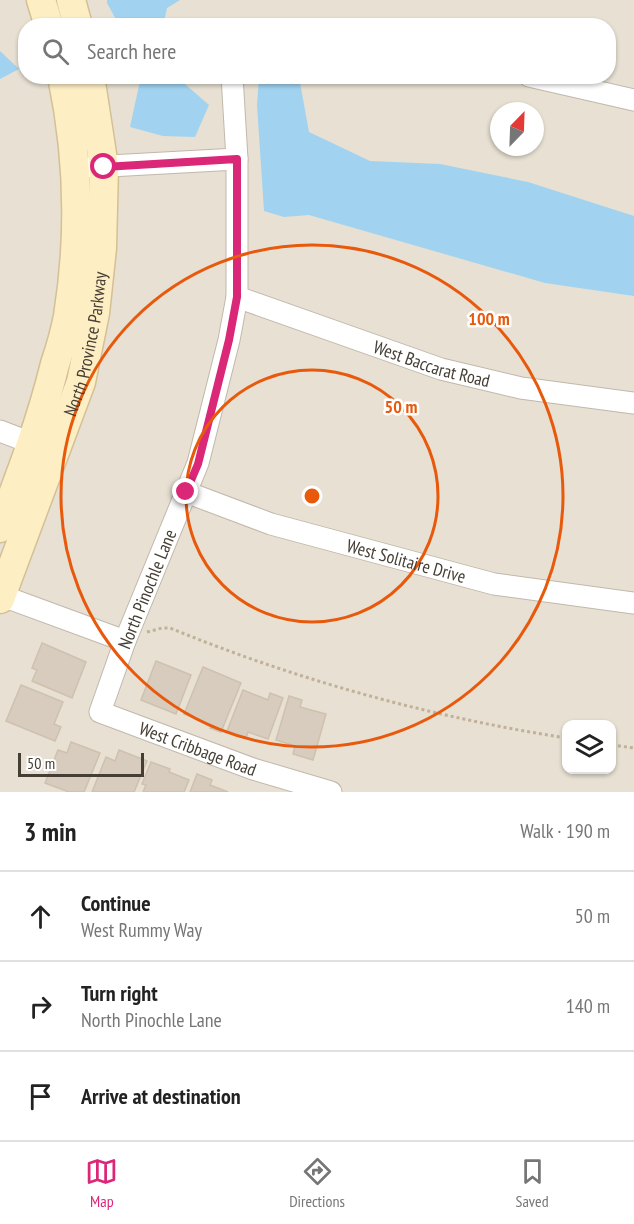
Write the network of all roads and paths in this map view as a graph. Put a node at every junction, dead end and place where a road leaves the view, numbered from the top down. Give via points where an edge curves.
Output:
1 (41, 0) edge
2 (71, 0) edge
3 (46, 18) edge
4 (76, 18) edge
5 (64, 84) edge
6 (91, 84) edge
7 (232, 84) edge
8 (564, 84) edge
9 (634, 100) edge
10 (237, 159) junction
11 (76, 167) junction
12 (104, 167) junction
13 (237, 297) junction
14 (634, 403) edge
15 (0, 431) edge
16 (44, 448) junction
17 (186, 492) junction
18 (0, 528) edge
19 (0, 596) edge
20 (634, 603) edge
21 (128, 635) junction
22 (100, 712) joint
23 (562, 737) edge
24 (616, 746) edge
25 (634, 748) edge
26 (331, 792) edge

1 - 3 street
2 - 4 street
5 - 11 street, North Province Parkway
6 - 12 street, North Province Parkway
7 - 10 street, North Pinochle Lane
8 - 9 street
10 - 12 street
10 - 13 street, North Pinochle Lane
11 - 12 street
11 - 16 street, North Province Parkway via 75,258
12 - 16 street, North Province Parkway via 95,314 81,382
13 - 14 street, West Baccarat Road via 441,369 521,388
13 - 17 street, North Pinochle Lane via 198,464
15 - 16 street
16 - 18 street, North Province Parkway
16 - 19 street, North Province Parkway
17 - 20 street, West Solitaire Drive via 271,524 494,584
17 - 21 street, North Pinochle Lane
19 - 21 street
21 - 22 street, North Pinochle Lane
21 - 23 path via 170,628 365,695
22 - 26 street, West Cribbage Road via 253,769
24 - 25 path

